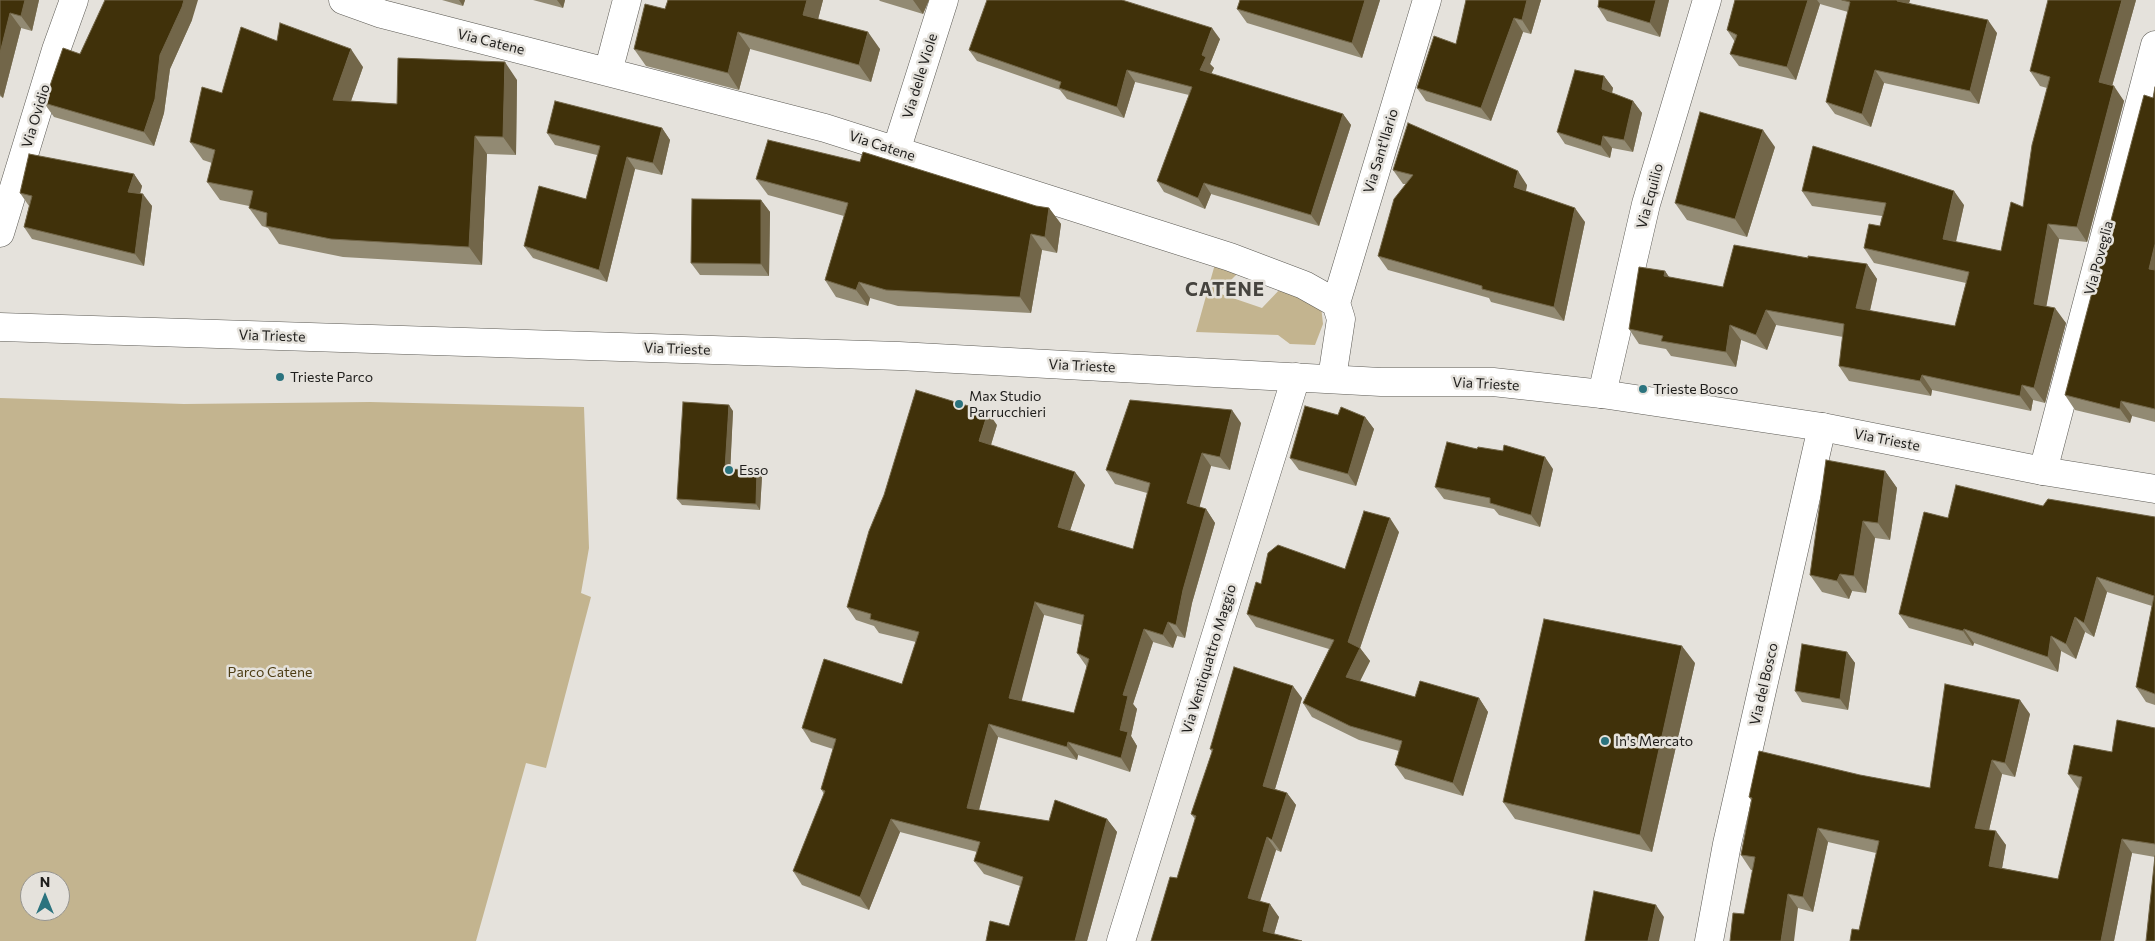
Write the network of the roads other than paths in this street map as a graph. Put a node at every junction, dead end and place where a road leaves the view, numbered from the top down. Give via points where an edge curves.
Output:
1 (74, 0) edge
2 (343, 0) edge
3 (627, 0) edge
4 (944, 0) edge
5 (1426, 0) edge
6 (1707, 0) edge
7 (2155, 45) edge
8 (608, 72) junction
9 (896, 151) junction
10 (0, 234) edge
11 (1336, 303) junction
12 (0, 328) edge
13 (1296, 377) junction
14 (1332, 378) junction
15 (1602, 394) junction
16 (1822, 427) junction
17 (2043, 471) junction
18 (2155, 489) edge
19 (1121, 941) edge
20 (1709, 941) edge

1 - 10 street, Via Ovidio
2 - 8 street, Via Catene via 382,14
3 - 8 street
4 - 9 street, Via delle Viole
5 - 11 street, Via Sant'Ilario
6 - 15 street, Via Equilio via 1646,204
7 - 17 street, Via Poveglia
8 - 9 street, Via Catene via 825,128
9 - 11 street, Via Catene via 1230,257 1304,285
11 - 14 street via 1341,319
12 - 13 street, Via Trieste via 899,356
13 - 14 street, Via Trieste
13 - 19 street, Via Ventiquattro Maggio
14 - 15 street, Via Trieste via 1381,382 1492,382
15 - 16 street, Via Trieste
16 - 17 street, Via Trieste
16 - 20 street, Via del Bosco via 1727,844
17 - 18 street, Via Trieste

